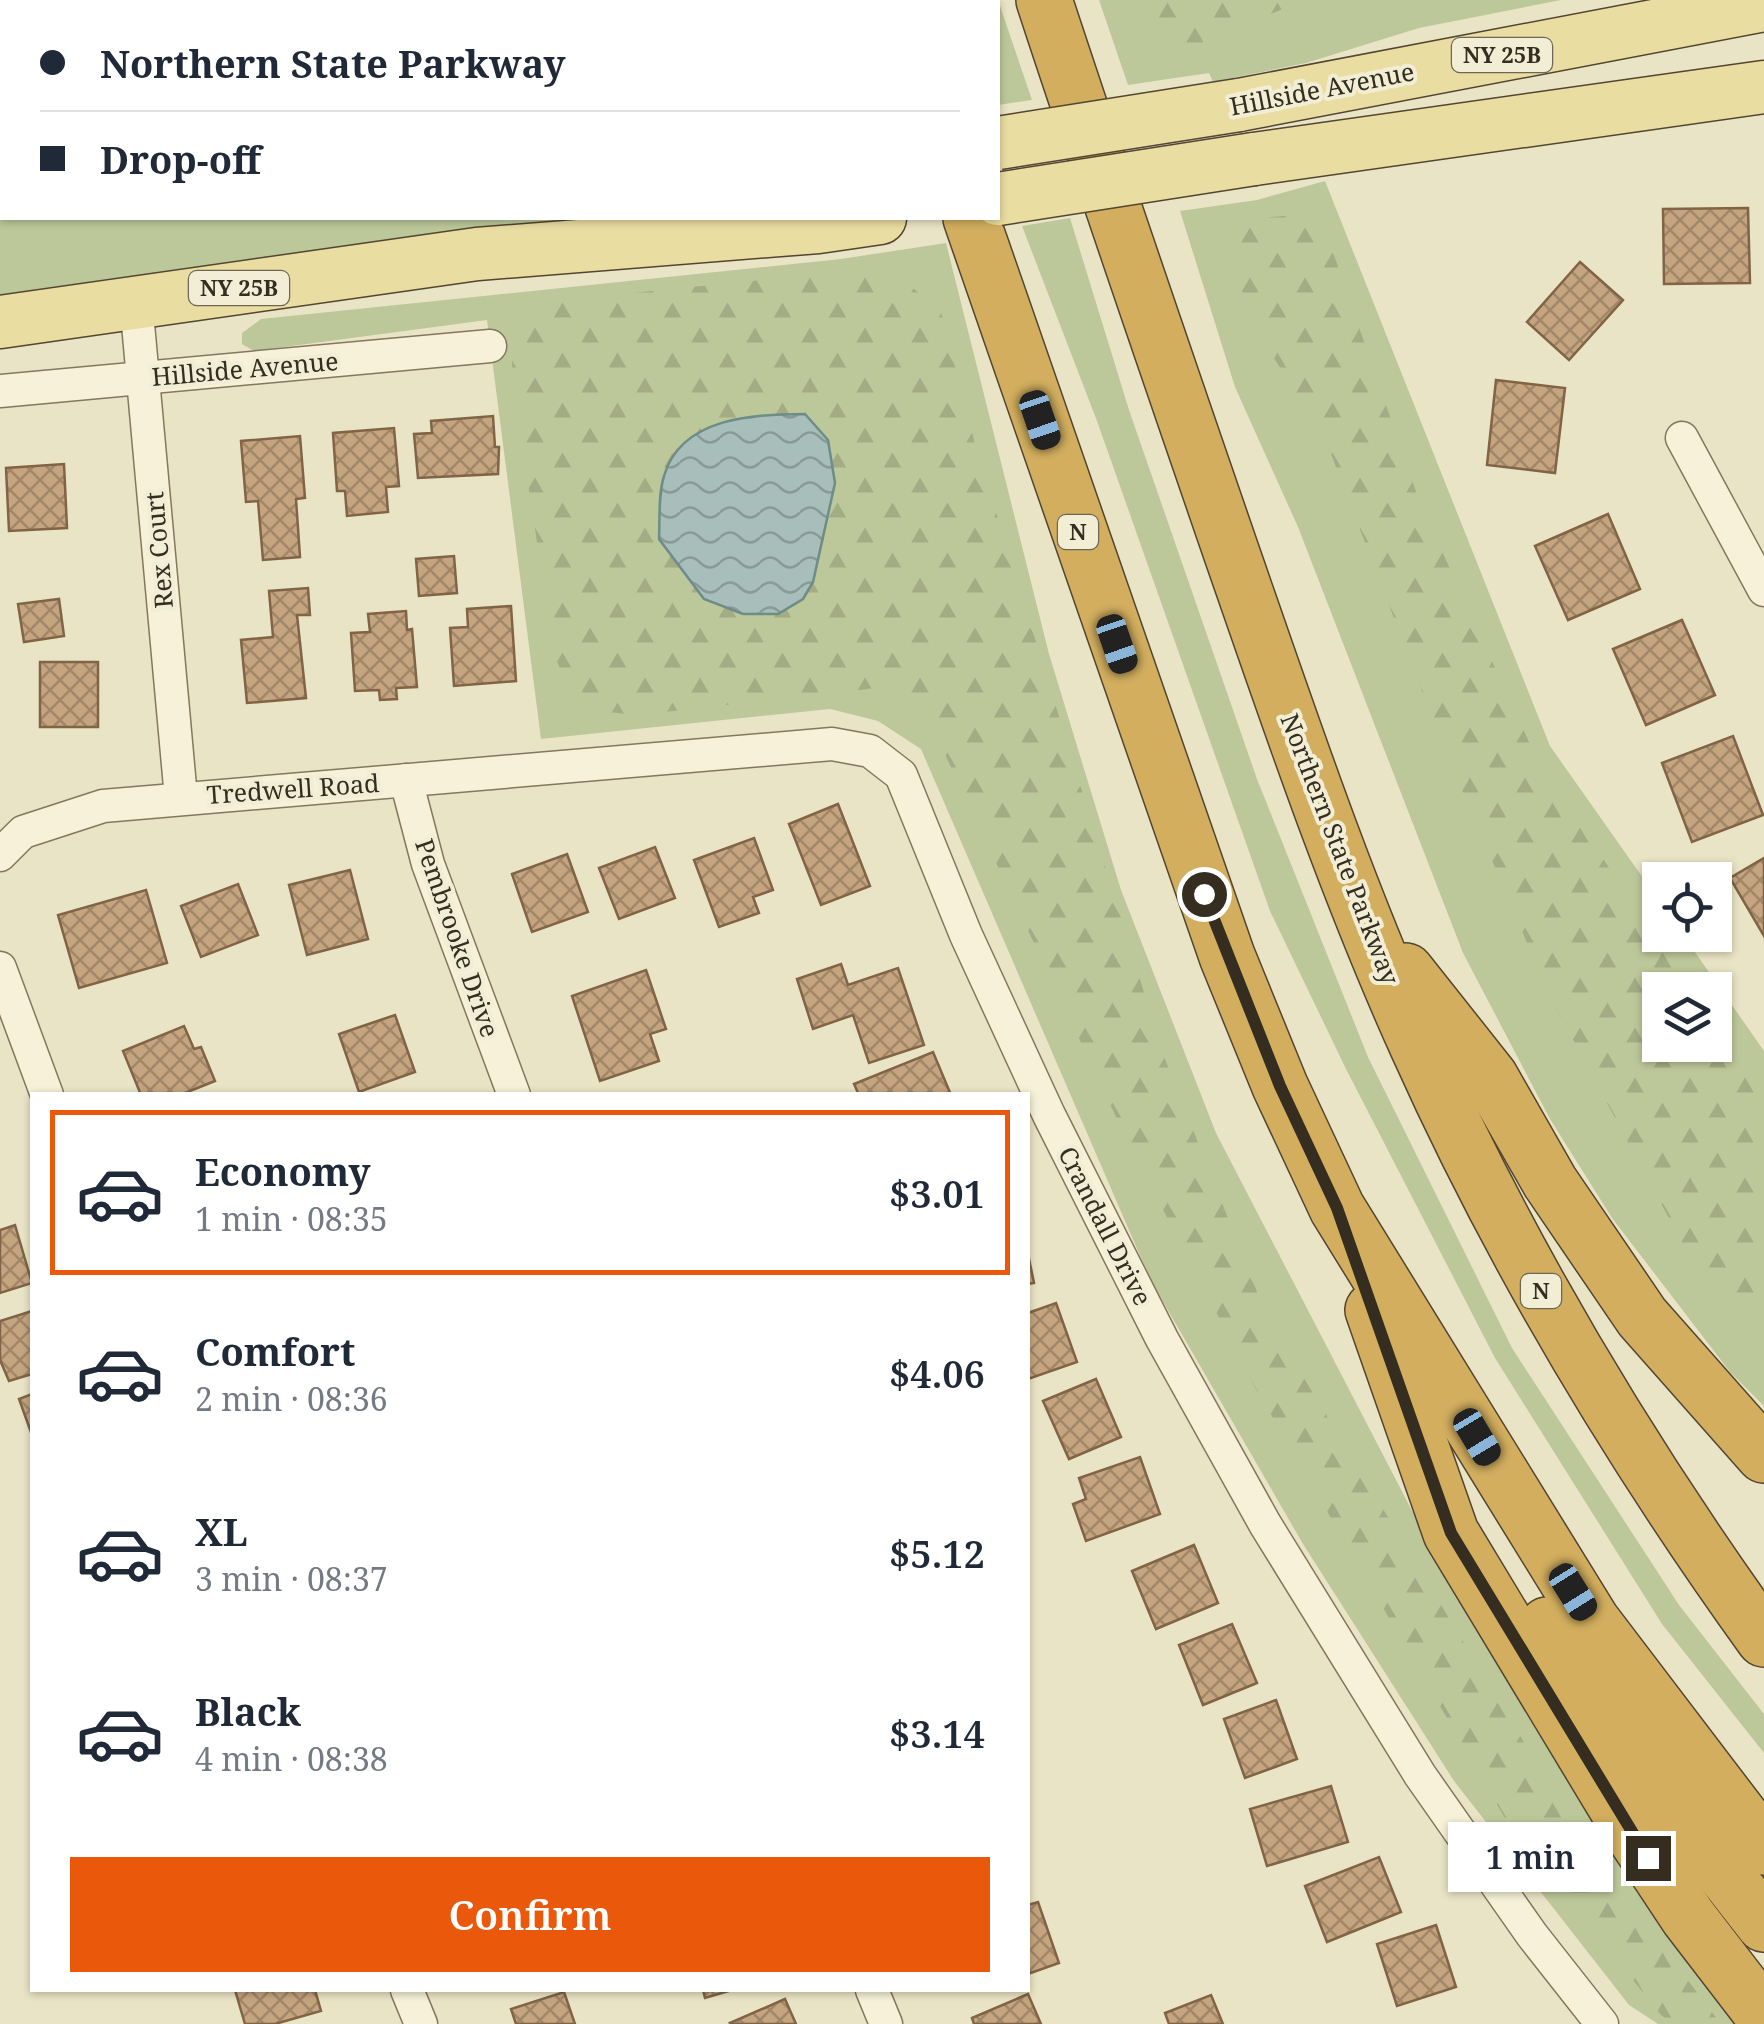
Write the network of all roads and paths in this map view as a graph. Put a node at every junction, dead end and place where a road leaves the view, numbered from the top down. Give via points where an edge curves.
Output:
1 (1044, 0) edge
2 (1764, 6) edge
3 (1764, 86) edge
4 (1000, 143) edge
5 (1000, 199) edge
6 (618, 220) edge
7 (866, 220) edge
8 (972, 220) edge
9 (478, 254) junction
10 (136, 302) junction
11 (0, 322) edge
12 (490, 346) dead end
13 (143, 378) junction
14 (0, 391) edge
15 (1682, 438) dead end
16 (1764, 590) edge
17 (406, 780) junction
18 (181, 798) junction
19 (0, 855) edge
20 (1364, 917) junction
21 (0, 968) edge
22 (46, 1092) edge
23 (513, 1092) edge
24 (1337, 1208) junction
25 (1764, 1454) edge
26 (1764, 1639) edge
27 (1764, 1847) edge
28 (1764, 1924) edge
29 (408, 1992) edge
30 (873, 1992) edge
31 (1764, 2016) edge
32 (421, 2024) edge
33 (886, 2024) edge
34 (1602, 2024) edge

1 - 20 highway, Northern State Parkway / N via 1271,668
2 - 4 main road, Hillside Avenue / NY 25B, bridge
3 - 5 main road, bridge
6 - 9 main road, NY 25B
7 - 9 main road, NY 25B
8 - 24 highway, N via 1227,956
9 - 10 main road, NY 25B
10 - 11 main road, NY 25B
10 - 13 street, Rex Court
12 - 13 street, Hillside Avenue
13 - 14 street, Hillside Avenue
13 - 18 street, Rex Court
15 - 16 street
17 - 18 street, Tredwell Road
17 - 23 street, Pembrooke Drive via 428,864
17 - 34 street, Crandall Drive via 832,744 870,751 901,776 1049,1116 1162,1340 1420,1776
18 - 19 street, Tredwell Road via 103,806 23,832
20 - 25 highway via 1490,1077 1550,1182 1642,1317
20 - 26 highway, Northern State Parkway / N via 1418,1047 1542,1294 1613,1418
21 - 22 street
24 - 27 highway, N via 1592,1622
24 - 28 highway via 1484,1522 1630,1752
24 - 31 highway via 1451,1533 1629,1828
29 - 32 street
30 - 33 street

